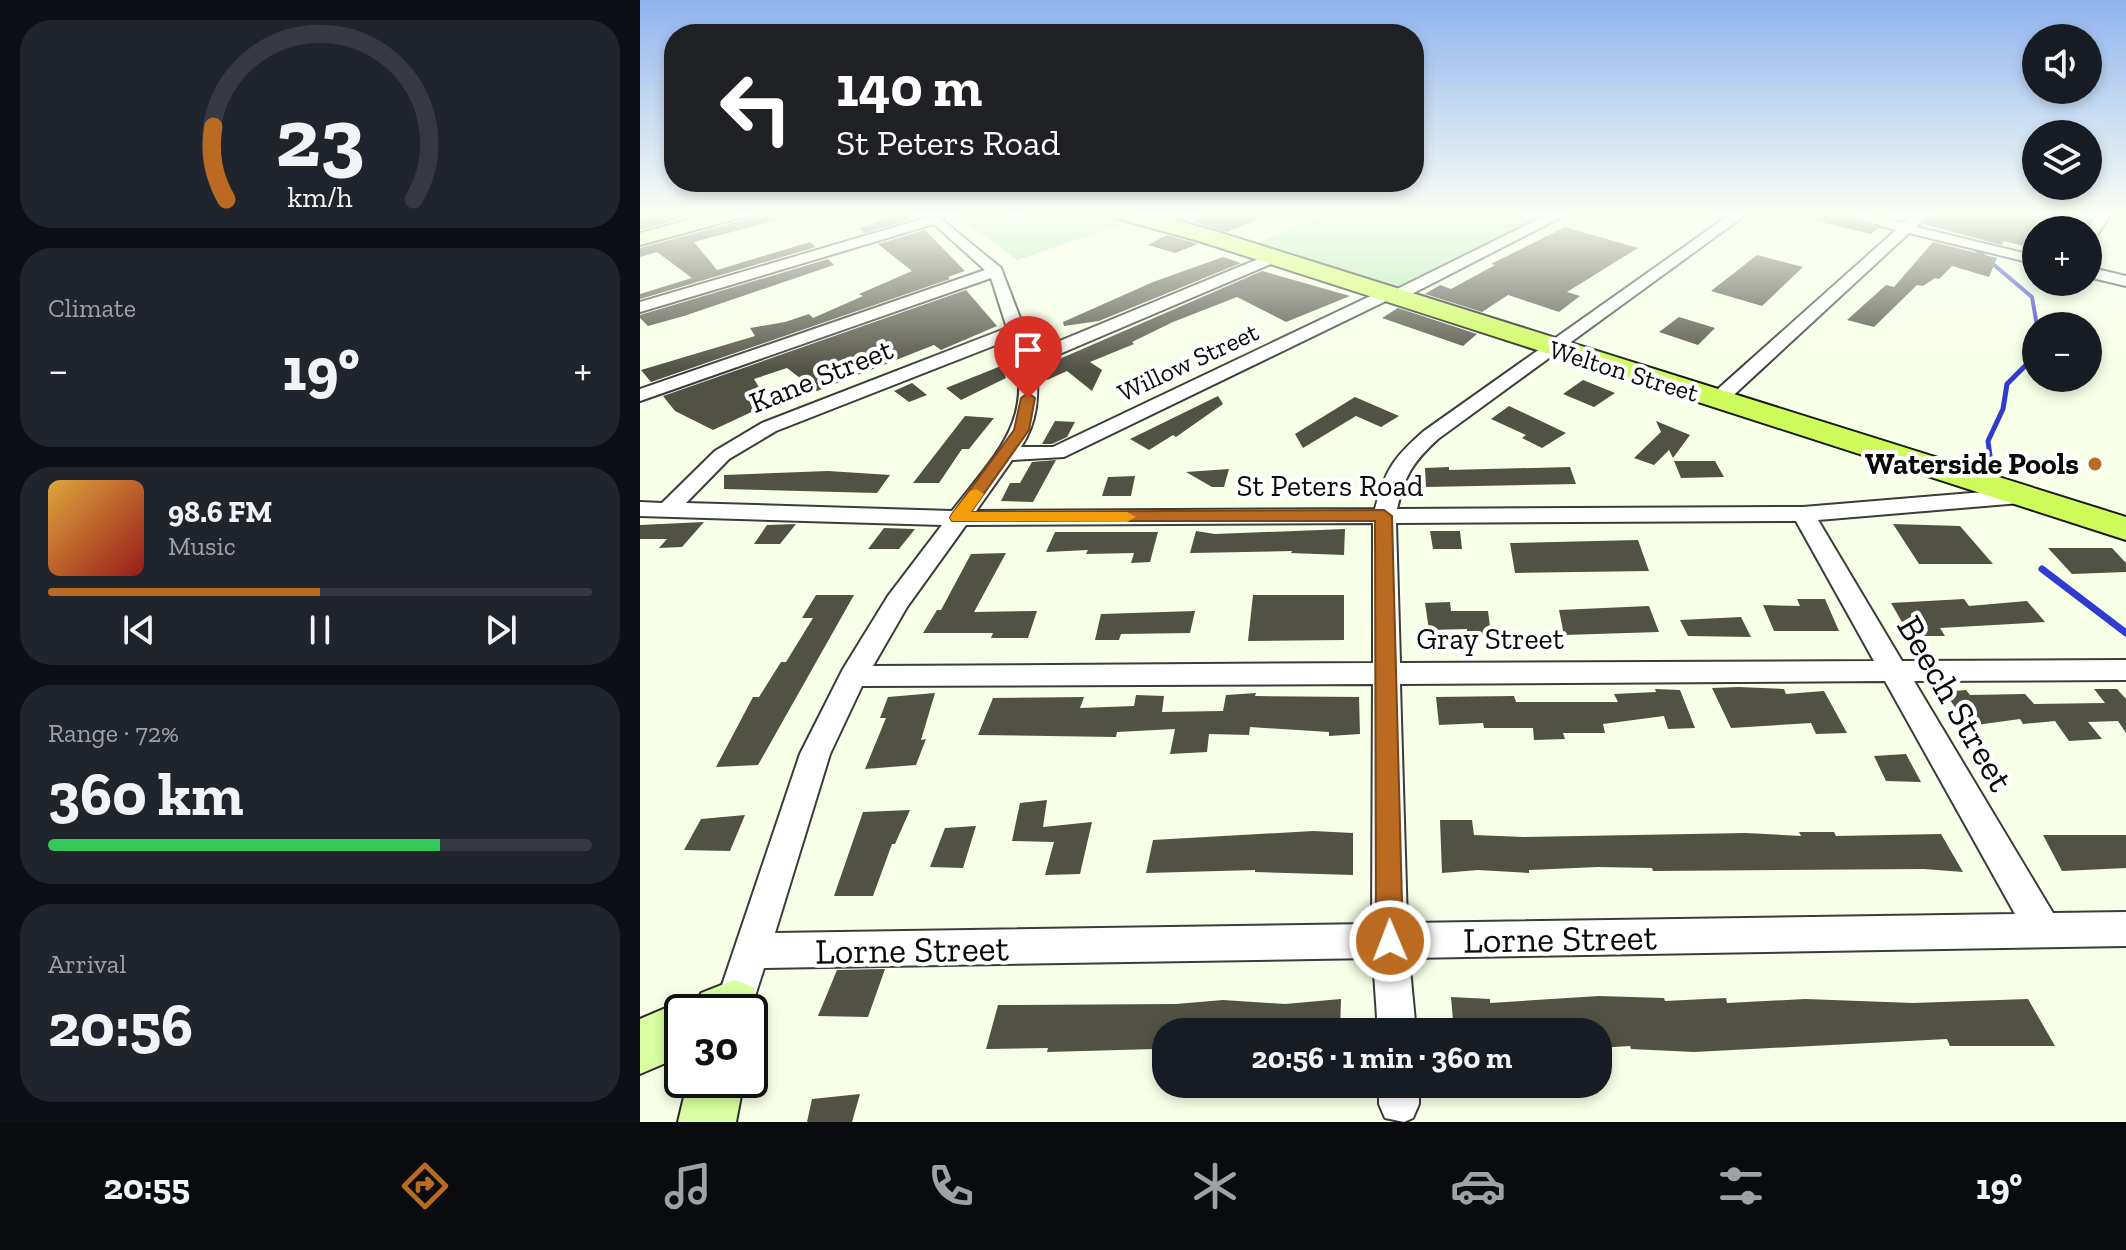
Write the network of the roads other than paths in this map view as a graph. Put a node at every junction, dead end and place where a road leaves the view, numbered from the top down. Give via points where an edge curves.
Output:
1 (780, 265) edge
2 (989, 265) edge
3 (1255, 265) edge
4 (1296, 265) edge
5 (1453, 265) edge
6 (1667, 265) edge
7 (1865, 265) edge
8 (996, 271) junction
9 (2102, 275) edge
10 (2126, 281) edge
11 (1391, 295) junction
12 (640, 307) edge
13 (1017, 330) junction
14 (1551, 348) junction
15 (1027, 361) junction
16 (640, 395) edge
17 (1717, 400) junction
18 (1006, 454) junction
19 (2020, 496) junction
20 (640, 509) edge
21 (667, 510) junction
22 (1803, 514) junction
23 (1384, 516) junction
24 (958, 518) junction
25 (2126, 529) edge
26 (2126, 670) edge
27 (1894, 671) junction
28 (1386, 673) junction
29 (853, 676) junction
30 (2126, 929) edge
31 (2043, 930) junction
32 (1390, 941) junction
33 (754, 951) junction
34 (736, 994) edge
35 (1396, 1018) edge
36 (664, 1036) edge
37 (640, 1047) edge
38 (712, 1098) edge
39 (707, 1122) edge

1 - 12 street
2 - 8 street
3 - 15 street
4 - 11 main road, Welton Street
5 - 11 street, Willow Street
6 - 14 street
7 - 17 street
8 - 13 street
8 - 16 street
9 - 10 street
11 - 14 main road, Welton Street
11 - 18 street, Willow Street via 1057,453
13 - 15 street
13 - 21 street, Kane Street via 769,427 713,462
14 - 17 main road, Welton Street
14 - 23 street via 1412,452 1390,484
15 - 18 street via 1025,418
17 - 19 main road, Welton Street
18 - 24 street
19 - 22 street, St Peters Road
19 - 25 main road, Welton Street
20 - 21 street, St Peters Road
21 - 24 street, St Peters Road
22 - 23 street, St Peters Road
22 - 27 street, Beech Street
23 - 24 street, St Peters Road
23 - 28 street
24 - 29 street via 897,602
26 - 27 street, Gray Street
27 - 28 street, Gray Street
27 - 31 street, Beech Street
28 - 29 street, Gray Street
28 - 32 street
29 - 33 street via 815,754
30 - 31 street, Lorne Street
31 - 32 street, Lorne Street
32 - 33 street, Lorne Street
32 - 35 street
33 - 34 street
36 - 37 street
38 - 39 street

